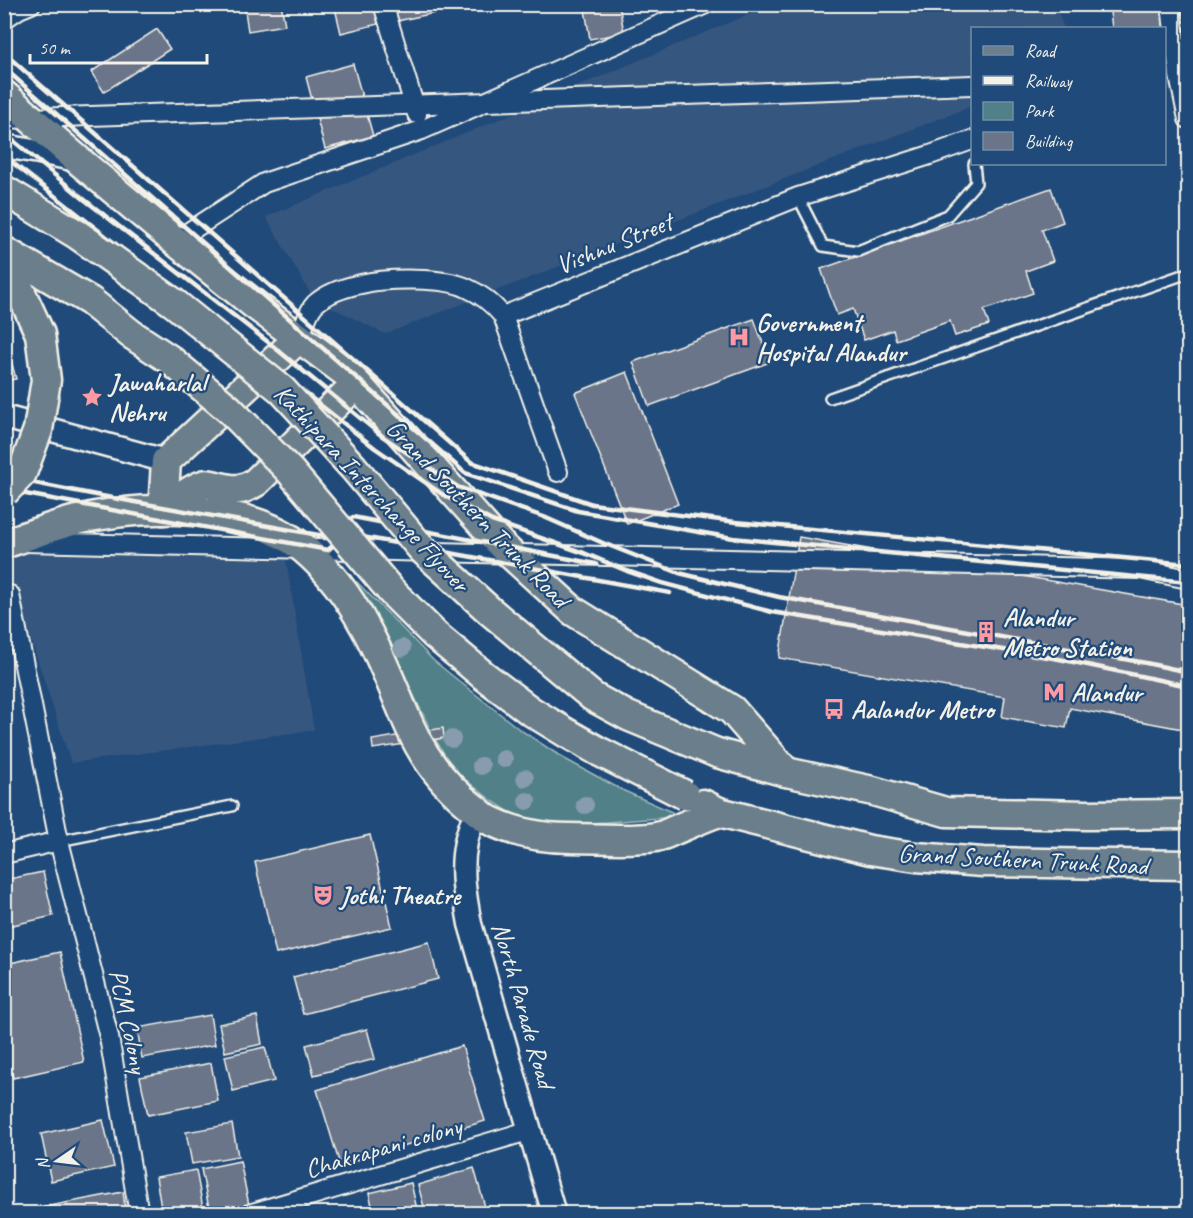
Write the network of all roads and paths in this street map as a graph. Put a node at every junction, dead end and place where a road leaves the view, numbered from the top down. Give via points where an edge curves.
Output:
1 (31, 4) edge
2 (383, 4) edge
3 (706, 4) edge
4 (1171, 4) edge
5 (4, 20) edge
6 (1177, 77) edge
7 (971, 85) edge
8 (4, 94) edge
9 (4, 119) edge
10 (1188, 119) edge
11 (422, 129) junction
12 (971, 143) edge
13 (4, 146) edge
14 (78, 160) junction
15 (974, 165) edge
16 (4, 190) edge
17 (798, 197) junction
18 (175, 241) junction
19 (4, 251) edge
20 (4, 256) edge
21 (1188, 273) edge
22 (503, 316) junction
23 (299, 338) junction
24 (356, 384) junction
25 (830, 398) dead end
26 (4, 417) edge
27 (166, 461) junction
28 (558, 472) dead end
29 (4, 492) edge
30 (163, 510) junction
31 (4, 543) edge
32 (1188, 579) edge
33 (10, 595) dead end
34 (786, 772) junction
35 (232, 806) dead end
36 (476, 810) junction
37 (719, 812) junction
38 (1188, 814) edge
39 (59, 841) junction
40 (4, 854) edge
41 (1188, 865) edge
42 (531, 1130) junction
43 (139, 1214) edge
44 (249, 1214) edge
45 (554, 1214) edge

1 - 5 street
2 - 11 street
3 - 11 street
4 - 6 street
6 - 10 street
7 - 9 street
8 - 14 main road, Grand Southern Trunk Road
11 - 18 street via 264,183
12 - 17 street, Vishnu Street
13 - 14 street
14 - 18 main road, Grand Southern Trunk Road
15 - 17 lane via 976,183 948,215 858,251 823,246
16 - 34 main road, Kathipara Interchange Flyover, bridge via 78,235 174,303 282,390 422,549 593,697 717,753
17 - 22 street, Vishnu Street
18 - 23 main road, Grand Southern Trunk Road
19 - 37 main road, Kathipara Interchange Flyover, bridge via 90,302 229,409 290,471 392,592 483,675 565,732
20 - 29 main road, bridge via 40,334 46,380 38,430 22,473
21 - 25 lane
22 - 23 street via 493,304 466,287 444,281 362,283 334,292 314,305
22 - 28 street
23 - 24 main road, Grand Southern Trunk Road
23 - 27 main road
24 - 30 main road via 256,482 240,490 205,484
24 - 34 main road, Grand Southern Trunk Road via 503,547 573,611 732,710
26 - 27 street
27 - 30 main road
30 - 31 main road via 94,516
30 - 36 main road via 240,518 288,537 305,549 347,597 366,628 427,758 445,783
31 - 32 street via 1140,569
33 - 39 street, PCM Colony
34 - 38 main road, Grand Southern Trunk Road via 945,812
35 - 39 lane
36 - 37 main road via 517,831 553,838 658,837
36 - 42 street, North Parade Road via 466,842 466,905
37 - 41 main road, Grand Southern Trunk Road via 870,850 916,857 983,862
39 - 40 street
39 - 43 street, PCM Colony via 109,1037
42 - 44 street, Chakrapani colony
42 - 45 street, North Parade Road

